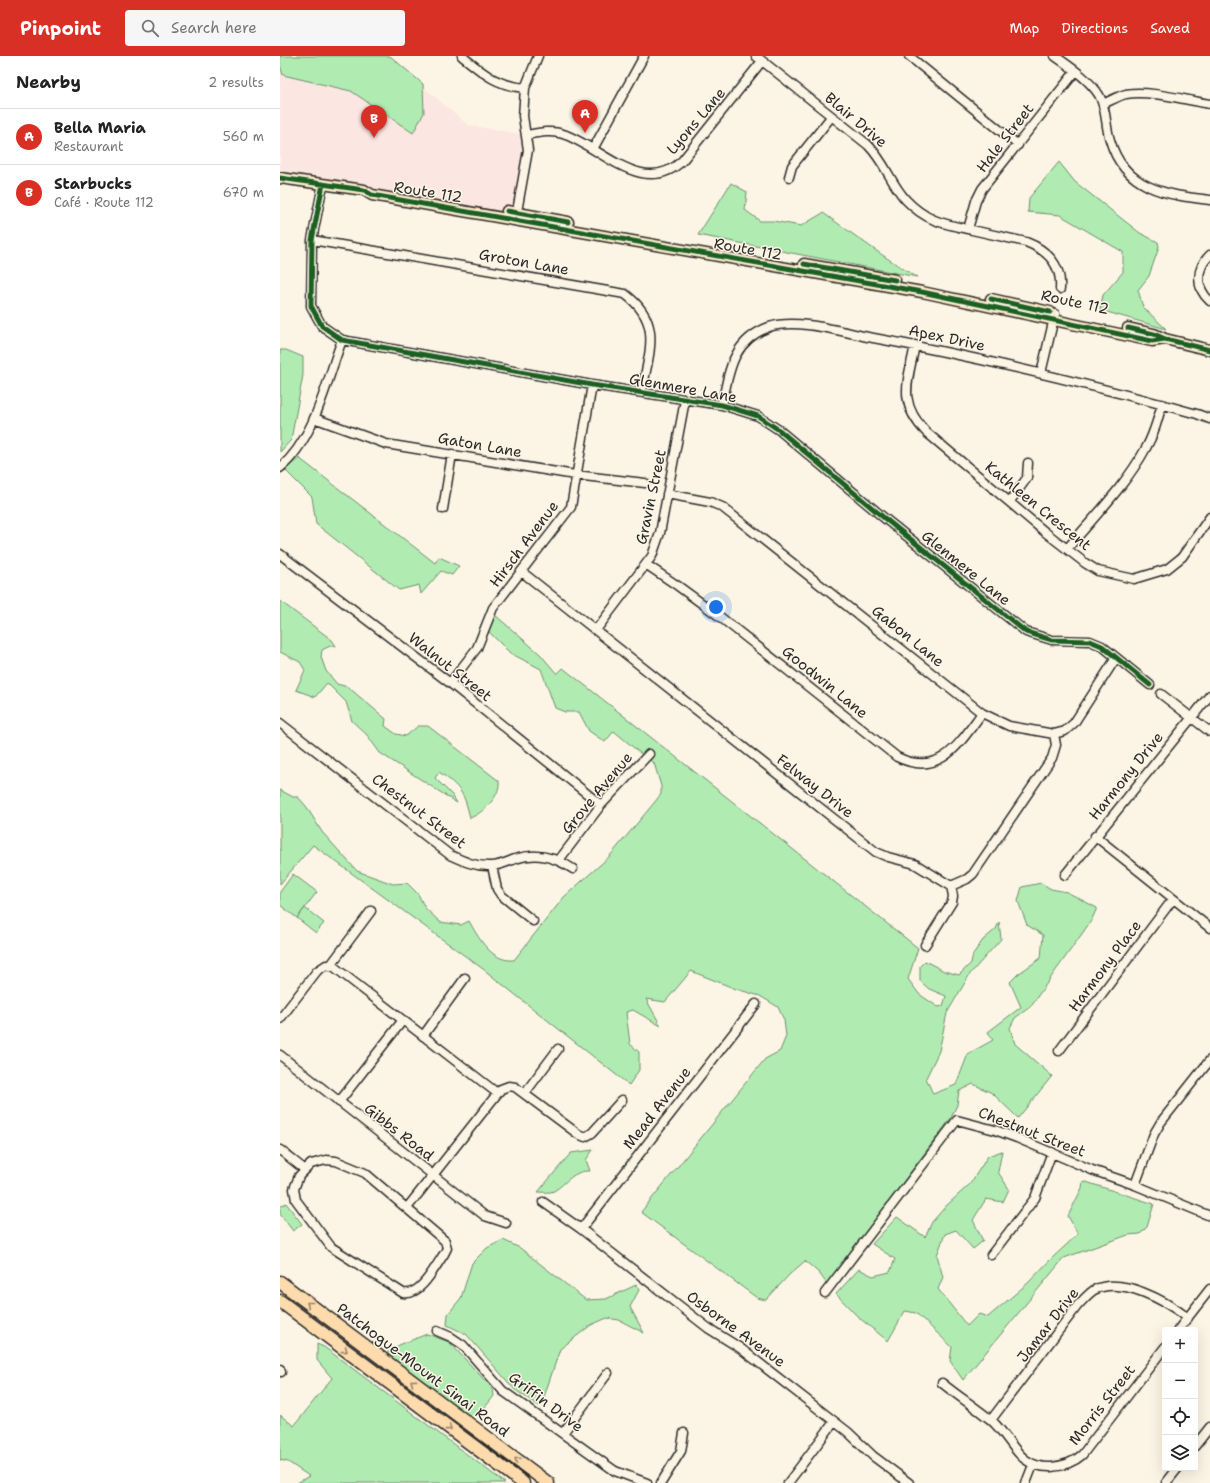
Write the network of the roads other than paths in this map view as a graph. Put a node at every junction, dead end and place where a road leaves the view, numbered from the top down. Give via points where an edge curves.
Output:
1 (462, 56) edge
2 (538, 56) edge
3 (644, 56) edge
4 (756, 56) edge
5 (908, 56) edge
6 (1056, 56) edge
7 (762, 62) junction
8 (1075, 72) junction
9 (525, 88) junction
10 (1103, 104) junction
11 (1210, 104) edge
12 (832, 117) junction
13 (526, 135) junction
14 (1018, 145) junction
15 (593, 149) junction
16 (789, 177) dead end
17 (280, 178) edge
18 (323, 184) junction
19 (1210, 200) edge
20 (516, 216) junction
21 (968, 229) junction
22 (312, 240) junction
23 (1210, 255) edge
24 (1060, 289) dead end
25 (1210, 301) edge
26 (1055, 317) junction
27 (342, 340) junction
28 (915, 345) junction
29 (1210, 350) edge
30 (1040, 373) junction
31 (592, 385) junction
32 (642, 391) junction
33 (685, 400) junction
34 (1162, 404) junction
35 (722, 405) junction
36 (314, 418) junction
37 (1210, 420) edge
38 (452, 454) junction
39 (1028, 463) dead end
40 (280, 468) edge
41 (576, 475) junction
42 (645, 483) dead end
43 (667, 494) junction
44 (1010, 501) junction
45 (443, 509) dead end
46 (1210, 517) edge
47 (1067, 549) junction
48 (280, 554) edge
49 (647, 565) junction
50 (522, 572) junction
51 (596, 630) junction
52 (1116, 658) junction
53 (450, 684) junction
54 (1150, 685) dead end
55 (1161, 694) dead end
56 (1210, 695) edge
57 (982, 714) junction
58 (1192, 717) junction
59 (280, 723) edge
60 (1210, 732) edge
61 (1054, 734) junction
62 (649, 754) dead end
63 (601, 805) junction
64 (1095, 836) junction
65 (559, 860) junction
66 (492, 866) junction
67 (573, 869) dead end
68 (1065, 875) dead end
69 (951, 886) junction
70 (1173, 898) junction
71 (372, 911) dead end
72 (533, 921) dead end
73 (1210, 928) edge
74 (925, 945) dead end
75 (328, 965) junction
76 (465, 978) dead end
77 (756, 1004) dead end
78 (280, 1019) edge
79 (403, 1020) junction
80 (423, 1036) junction
81 (558, 1049) dead end
82 (1059, 1051) dead end
83 (280, 1055) edge
84 (1210, 1060) edge
85 (497, 1093) junction
86 (525, 1093) junction
87 (622, 1100) dead end
88 (339, 1102) junction
89 (280, 1150) edge
90 (1052, 1152) junction
91 (304, 1169) junction
92 (433, 1176) junction
93 (1135, 1185) junction
94 (543, 1202) dead end
95 (407, 1208) junction
96 (1210, 1216) edge
97 (506, 1223) dead end
98 (581, 1229) junction
99 (991, 1255) dead end
100 (280, 1282) edge
101 (1210, 1289) edge
102 (825, 1293) dead end
103 (280, 1301) edge
104 (1188, 1318) junction
105 (1180, 1327) edge
106 (437, 1331) dead end
107 (1162, 1351) edge
108 (608, 1373) dead end
109 (942, 1383) dead end
110 (991, 1420) junction
111 (834, 1422) junction
112 (1209, 1429) edge
113 (563, 1433) junction
114 (684, 1434) dead end
115 (1198, 1442) edge
116 (1034, 1465) junction
117 (1176, 1471) edge
118 (523, 1483) edge
119 (548, 1483) edge
120 (647, 1483) edge
121 (661, 1483) edge
122 (788, 1483) edge
123 (909, 1483) edge
124 (1026, 1483) edge
125 (1166, 1483) edge

1 - 9 street via 487,77 500,83
2 - 9 street
3 - 15 street
4 - 7 street, Blair Drive
5 - 14 street
6 - 8 street
7 - 12 street, Blair Drive
7 - 15 street, Lyons Lane via 676,167 655,174 634,172
8 - 10 street via 1092,87
8 - 14 street, Hale Street
9 - 13 street via 523,116
10 - 11 street via 1125,94 1149,94
10 - 19 street via 1113,150 1129,174 1156,190
12 - 16 street via 792,166
12 - 21 street, Blair Drive via 873,150 896,189 916,209 938,222
13 - 15 street, Lyons Lane via 545,132 562,134
13 - 20 street via 527,161
14 - 21 street, Hale Street via 982,189 976,200
17 - 18 main road, Route 112
18 - 20 main road, Route 112 via 364,190 368,187
18 - 22 street, Glenmere Lane
20 - 26 main road, Route 112 via 936,288
21 - 24 street, Blair Drive via 1026,242 1044,250 1056,265 1060,275
22 - 27 street, Glenmere Lane via 311,306 322,326
22 - 32 street, Groton Lane via 625,294 638,304 650,328 650,346
23 - 25 street via 1202,264 1199,276 1202,292
26 - 29 main road, Route 112 via 1154,334 1164,339
26 - 30 street
27 - 31 street, Glenmere Lane
27 - 36 street
28 - 30 street, Apex Drive
28 - 35 street, Apex Drive via 792,324 770,327 752,336 738,349
28 - 44 street, Kathleen Crescent via 906,393 910,412 917,423 952,455
30 - 34 street, Apex Drive
31 - 32 street, Glenmere Lane
31 - 41 street, Hirsch Avenue
32 - 33 street, Glenmere Lane
33 - 35 street, Glenmere Lane
33 - 43 street, Gravin Street
34 - 37 street, Apex Drive
34 - 47 street via 1152,434 1139,460
35 - 52 street, Glenmere Lane via 758,416 779,430 1026,632 1052,640 1090,641 1102,646
36 - 38 street, Gaton Lane via 386,444
36 - 40 street via 300,446
38 - 41 street, Gaton Lane
38 - 45 street
39 - 44 street via 1027,478
41 - 42 street, Gaton Lane
41 - 50 street, Hirsch Avenue via 571,507
43 - 49 street, Gravin Street via 660,532
43 - 57 street, Gabon Lane via 710,502 722,507
44 - 47 street, Kathleen Crescent
46 - 47 street, Kathleen Crescent via 1176,563 1167,569 1143,577 1126,578 1098,571
48 - 53 street, Walnut Street
49 - 51 street, Gravin Street
49 - 57 street, Goodwin Lane via 719,616 897,758 914,764 925,764 946,757 958,747
50 - 51 street, Felway Drive
50 - 53 street, Hirsch Avenue via 492,608 478,648
51 - 69 street, Felway Drive via 876,852 915,864
52 - 54 street, Glenmere Lane
52 - 61 street via 1070,728
53 - 63 street, Walnut Street
55 - 58 street
56 - 58 street, Harmony Drive
57 - 61 street, Gabon Lane via 1008,726
58 - 60 street
58 - 64 street, Harmony Drive
59 - 66 street, Chestnut Street via 450,855 474,865
61 - 69 street via 1056,745 1052,758 973,874
62 - 63 street, Grove Avenue
63 - 65 street, Grove Avenue
64 - 68 street, Harmony Drive
64 - 70 street
65 - 66 street, Chestnut Street via 534,855
65 - 67 street, Chestnut Street
66 - 72 street via 497,889 501,895
69 - 74 street via 952,902
70 - 73 street
70 - 82 street, Harmony Place
71 - 75 street
75 - 78 street via 317,971
75 - 79 street via 333,966
76 - 80 street
77 - 98 street, Mead Avenue
79 - 80 street
79 - 88 street
80 - 85 street
81 - 86 street
83 - 88 street, Gibbs Road
84 - 93 street via 1161,1122
85 - 86 street via 504,1087 515,1087
85 - 92 street
86 - 87 street via 585,1137 592,1133
88 - 92 street, Gibbs Road
89 - 91 street
90 - 93 street, Chestnut Street
90 - 99 street via 1035,1198
90 - 102 street, Chestnut Street via 995,1130 957,1120
91 - 95 street via 322,1160 336,1161 366,1173
91 - 95 street via 296,1180 294,1196 328,1243 403,1293 409,1294 418,1290 444,1254 447,1245 444,1238
92 - 95 street
92 - 97 street, Gibbs Road via 485,1216
93 - 96 street, Chestnut Street
94 - 98 street, Osborne Avenue
98 - 111 street, Osborne Avenue
119 -> 100 highway, Patchogue-Mount Sinai Road
101 - 104 street
103 -> 118 highway, Patchogue-Mount Sinai Road
104 - 105 street
104 - 110 street, Jamar Drive via 1169,1303 1127,1287 1113,1286 1095,1290 1078,1305
106 - 113 street, Griffin Drive via 464,1345 503,1391
107 - 116 street, Morris Street via 1077,1460 1057,1466
108 - 113 street
109 - 110 street
110 - 116 street via 1018,1453
111 - 122 street
111 - 123 street, Osborne Avenue
112 - 115 street
113 - 120 street, Griffin Drive via 615,1471
114 - 121 street via 681,1451
116 - 124 street
117 - 125 street

